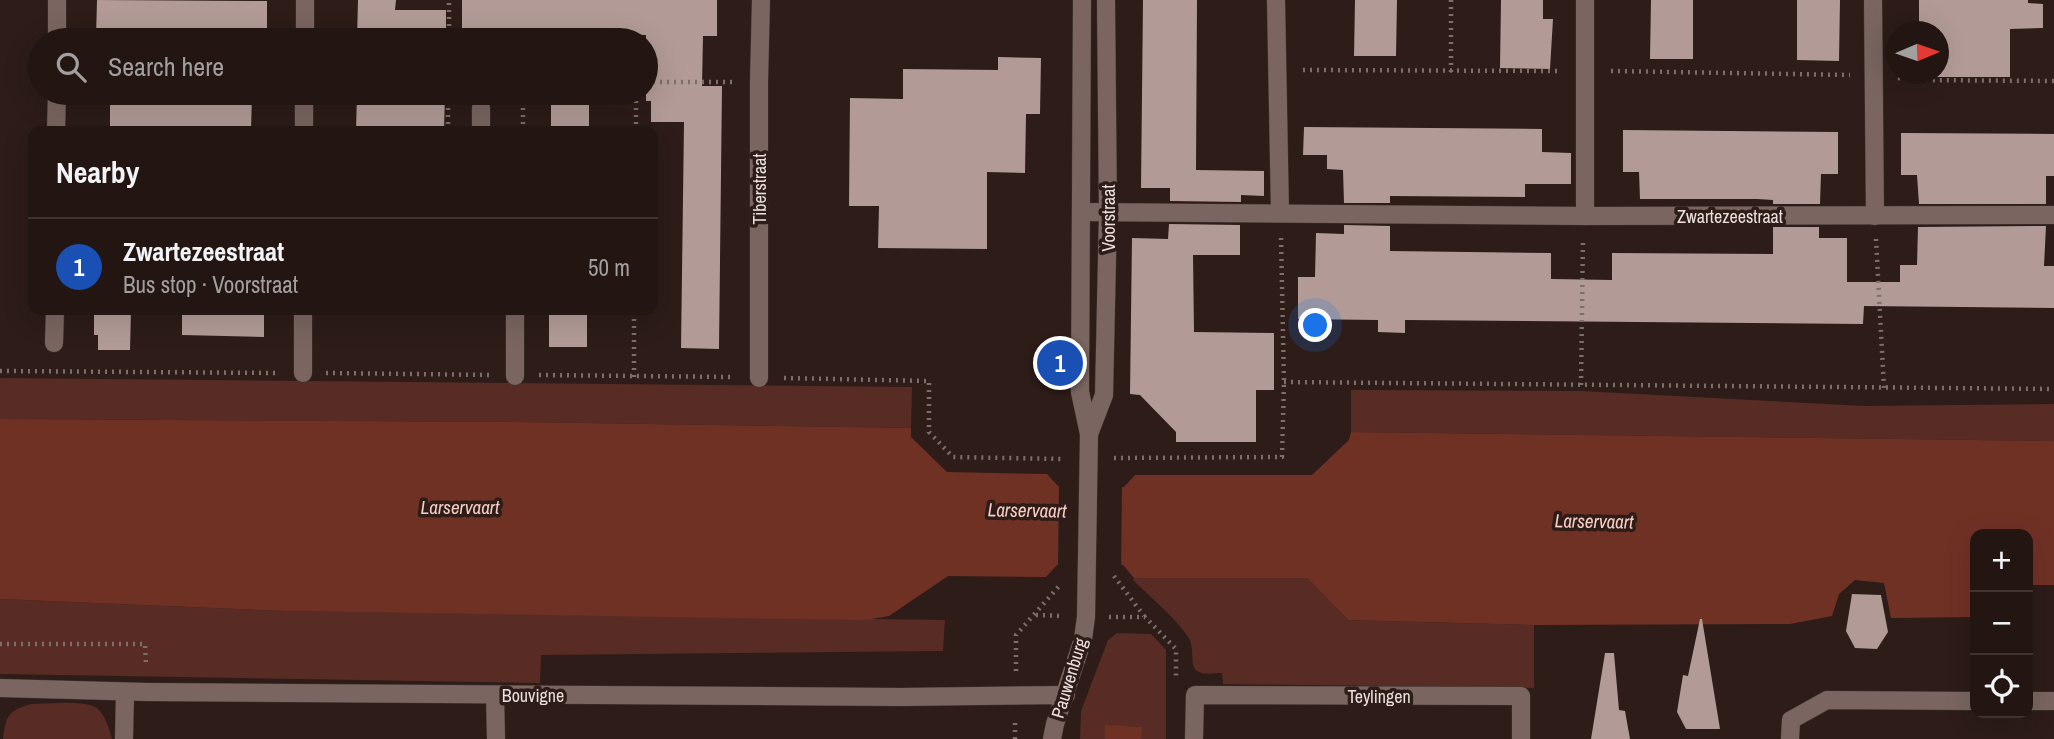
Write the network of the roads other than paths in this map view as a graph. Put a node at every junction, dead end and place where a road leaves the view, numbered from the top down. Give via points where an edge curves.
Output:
1 (57, 0) edge
2 (305, 0) edge
3 (761, 0) edge
4 (1082, 0) edge
5 (1107, 0) edge
6 (1276, 0) edge
7 (1585, 0) edge
8 (1873, 0) edge
9 (57, 28) edge
10 (304, 28) edge
11 (57, 105) edge
12 (304, 105) edge
13 (481, 108) dead end
14 (56, 126) edge
15 (303, 126) edge
16 (481, 126) edge
17 (1082, 212) junction
18 (1108, 213) junction
19 (1280, 213) junction
20 (2054, 215) edge
21 (1585, 216) junction
22 (1875, 216) junction
23 (55, 315) edge
24 (303, 315) edge
25 (514, 315) edge
26 (54, 343) dead end
27 (303, 373) road end
28 (515, 376) road end
29 (759, 377) road end
30 (1089, 434) junction
31 (1089, 482) joint
32 (0, 688) edge
33 (125, 692) junction
34 (495, 695) junction
35 (1066, 695) junction
36 (1970, 701) edge
37 (2033, 701) edge
38 (2054, 701) edge
39 (124, 739) edge
40 (496, 739) edge
41 (1052, 739) edge
42 (1194, 739) edge
43 (1521, 739) edge
44 (1790, 739) edge

1 - 9 street
2 - 10 street
3 - 29 street, Tiberstraat
4 - 17 street, Voorstraat
5 - 18 street, Voorstraat
6 - 19 street
7 - 21 street
8 - 22 street
11 - 14 street
12 - 15 street
13 - 16 street
17 - 18 street, Zwartezeestraat
17 - 30 street, Voorstraat via 1080,392
18 - 19 street, Zwartezeestraat
18 - 30 street, Voorstraat via 1104,395
19 - 21 street, Zwartezeestraat
20 - 22 street, Zwartezeestraat
21 - 22 street, Zwartezeestraat
23 - 26 street
24 - 27 street
25 - 28 street
30 - 31 street, Voorstraat
31 - 35 street, Pauwenburg via 1086,617
32 - 33 street, Bouvigne
33 - 34 street, Bouvigne
33 - 39 street
34 - 35 street, Bouvigne
34 - 40 street
35 - 41 street, Pauwenburg
36 - 44 street via 1827,700 1791,720
37 - 38 street
42 - 43 street, Teylingen via 1195,695 1521,696

